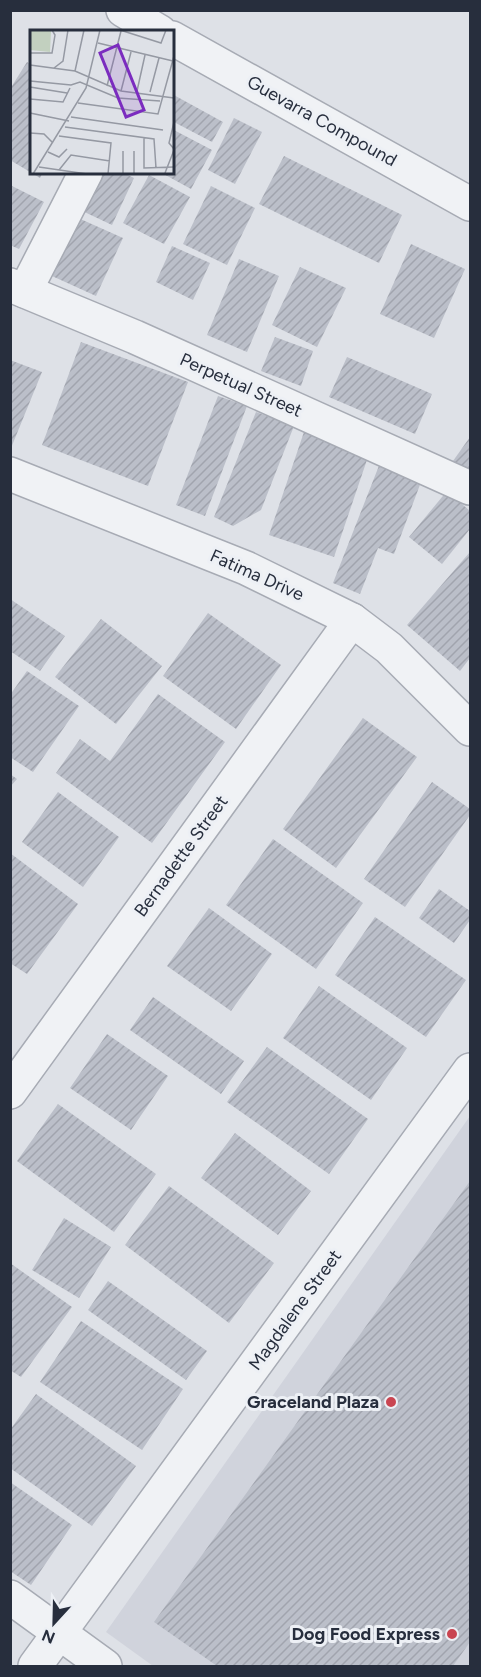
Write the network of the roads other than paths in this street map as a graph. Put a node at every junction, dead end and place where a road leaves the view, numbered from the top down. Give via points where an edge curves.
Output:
1 (123, 10) edge
2 (158, 30) edge
3 (174, 39) edge
4 (85, 174) edge
5 (471, 204) edge
6 (18, 288) edge
7 (10, 474) edge
8 (471, 488) edge
9 (352, 620) junction
10 (471, 729) edge
11 (471, 1070) edge
12 (10, 1092) edge
13 (10, 1597) edge
14 (60, 1633) junction
15 (35, 1666) edge
16 (105, 1666) edge

1 - 2 street
3 - 5 street, Guevarra Compound
4 - 6 street
6 - 8 street, Perpetual Street
7 - 9 street, Fatima Drive via 246,568
9 - 10 street, Fatima Drive via 389,648
9 - 12 street, Bernadette Street
11 - 14 street, Magdalene Street
13 - 14 street
14 - 15 street, Magdalene Street
14 - 16 street

